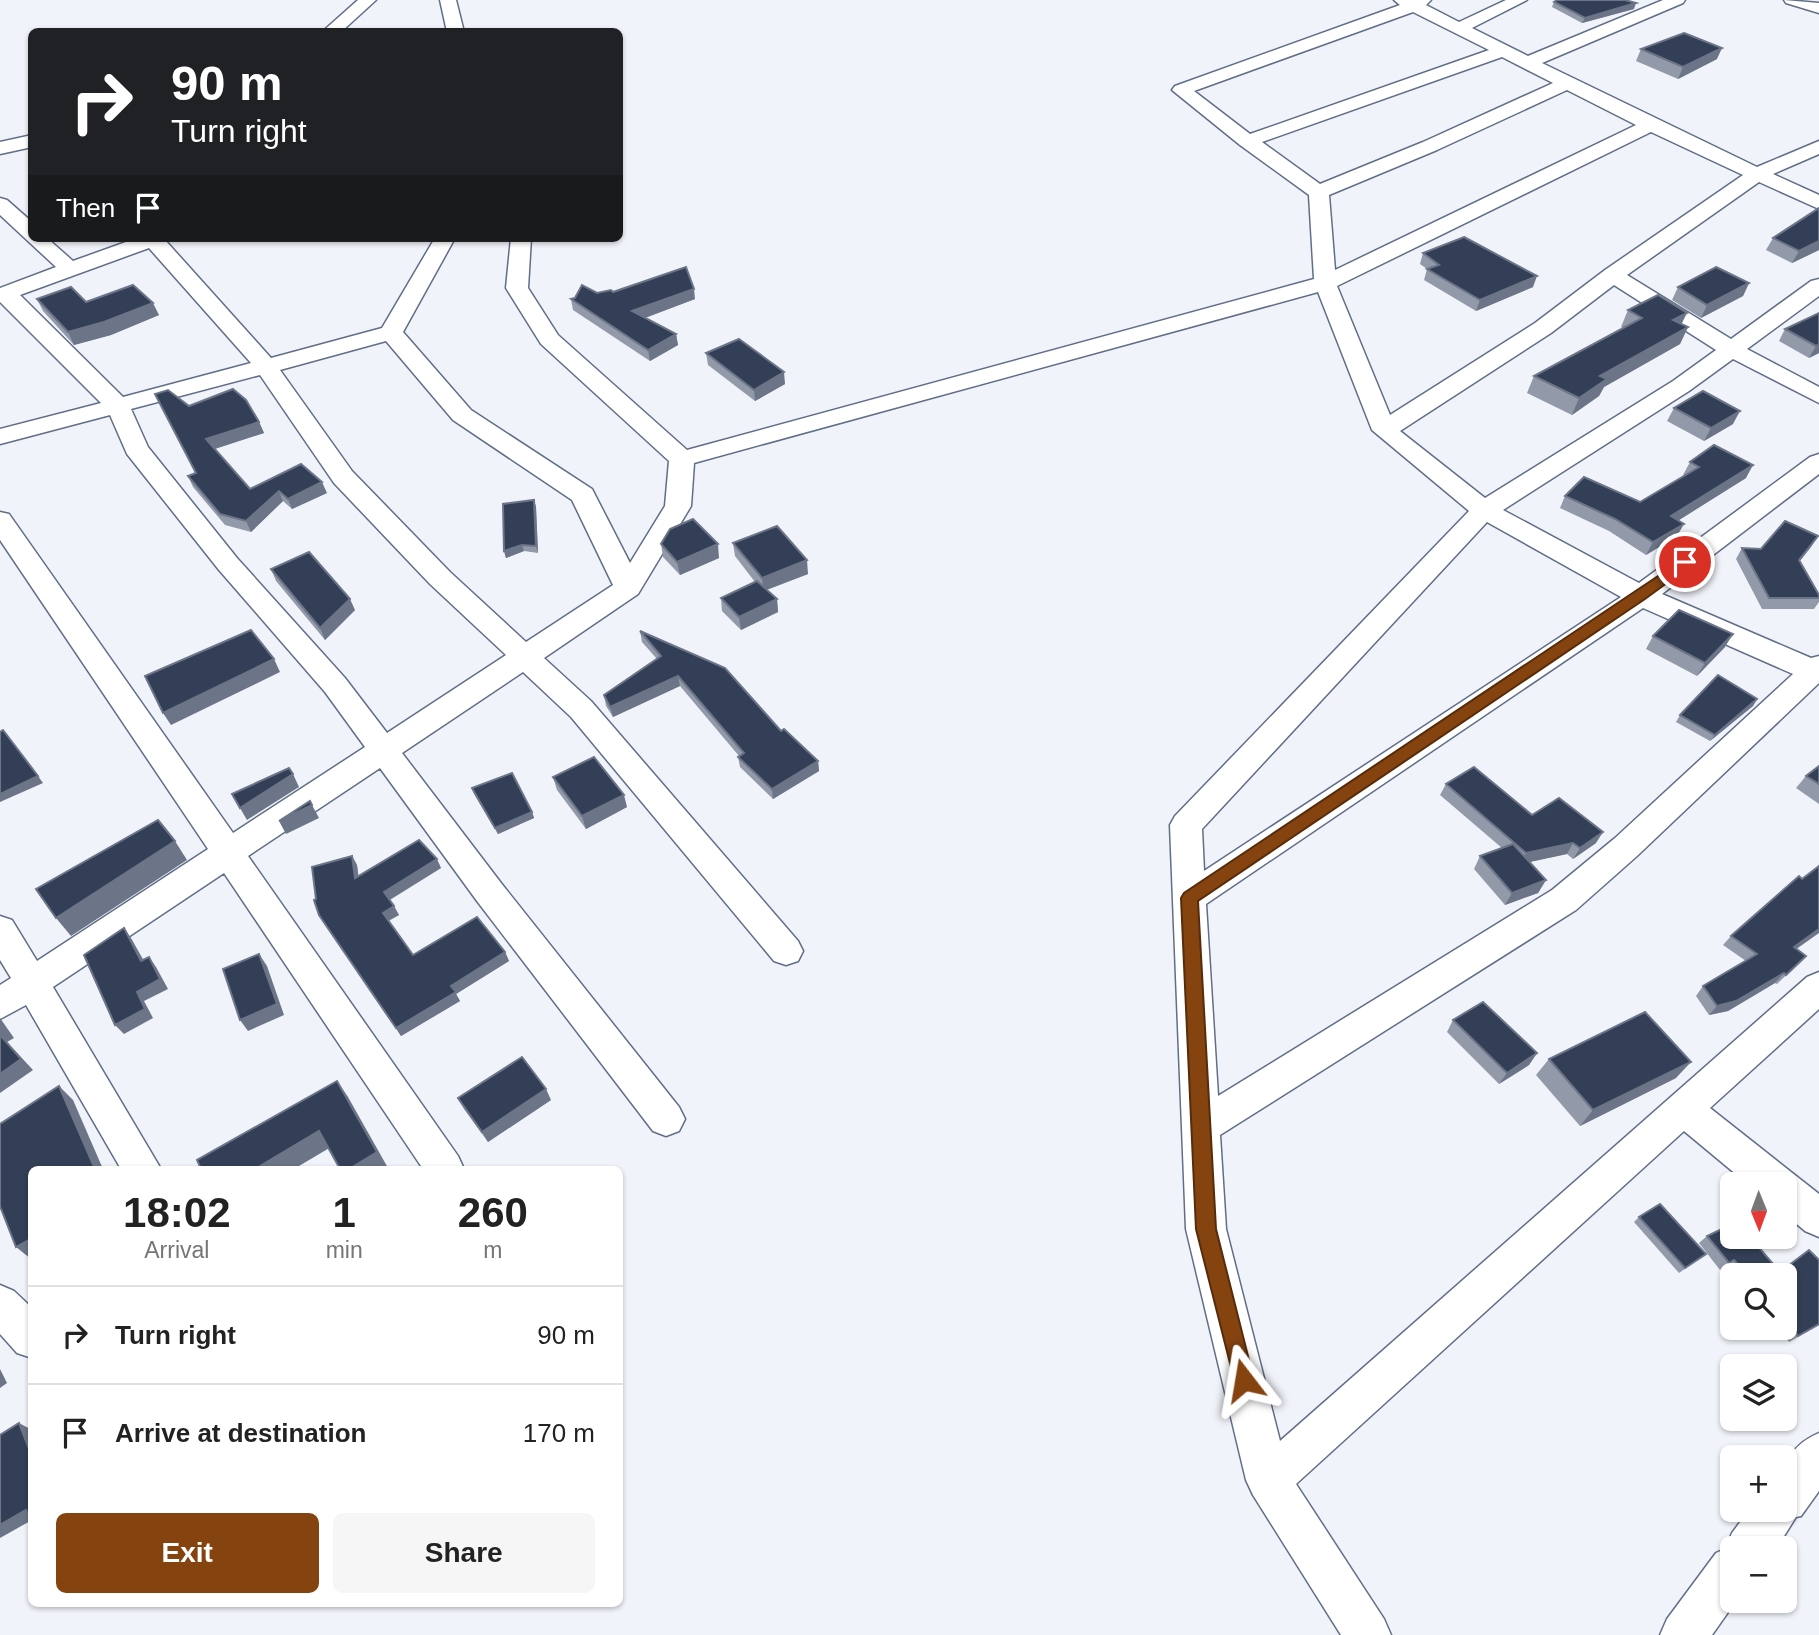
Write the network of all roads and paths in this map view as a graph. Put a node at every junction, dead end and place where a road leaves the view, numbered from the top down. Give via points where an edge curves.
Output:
1 (368, 0) edge
2 (448, 0) edge
3 (1519, 0) edge
4 (1677, 0) edge
5 (1412, 2) edge
6 (336, 28) edge
7 (455, 28) edge
8 (1457, 29) junction
9 (1503, 51) junction
10 (1527, 63) junction
11 (1568, 83) junction
12 (1651, 125) junction
13 (1247, 141) junction
14 (28, 142) edge
15 (1819, 147) edge
16 (0, 148) edge
17 (1758, 174) junction
18 (1319, 192) junction
19 (1819, 202) edge
20 (0, 204) edge
21 (28, 230) edge
22 (40, 242) edge
23 (146, 242) edge
24 (157, 242) edge
25 (443, 242) edge
26 (521, 242) edge
27 (71, 270) junction
28 (1614, 275) junction
29 (1325, 283) junction
30 (1819, 286) edge
31 (3, 294) edge
32 (391, 333) junction
33 (1733, 350) junction
34 (266, 366) junction
35 (1819, 396) edge
36 (118, 406) junction
37 (1384, 430) junction
38 (0, 438) edge
39 (682, 459) junction
40 (1819, 462) edge
41 (1484, 510) junction
42 (0, 520) edge
43 (628, 588) junction
44 (1640, 596) junction
45 (525, 656) junction
46 (1817, 670) edge
47 (383, 750) junction
48 (228, 852) junction
49 (1189, 898) junction
50 (0, 930) edge
51 (786, 951) dead end
52 (31, 982) junction
53 (1819, 987) edge
54 (0, 1004) edge
55 (1684, 1109) junction
56 (666, 1119) dead end
57 (1201, 1127) junction
58 (140, 1166) edge
59 (443, 1166) edge
60 (1762, 1172) edge
61 (1797, 1200) edge
62 (1819, 1218) edge
63 (0, 1305) edge
64 (28, 1334) edge
65 (1819, 1455) edge
66 (1268, 1480) junction
67 (1797, 1484) edge
68 (1720, 1585) edge
69 (1368, 1635) edge
70 (1682, 1635) edge

1 - 6 street
2 - 7 street
3 - 8 street
4 - 10 street
5 - 8 street
5 - 13 street via 1181,90
8 - 9 street
9 - 10 street
9 - 13 street
10 - 11 street
11 - 12 street
11 - 18 street
12 - 17 street
12 - 29 street
13 - 18 street
14 - 16 street
15 - 17 street
17 - 19 street
17 - 28 street
18 - 29 street
20 - 21 street
22 - 27 street
23 - 27 street
24 - 34 street
25 - 32 street
26 - 39 street via 517,288 549,339
27 - 31 street
28 - 33 street
28 - 37 street via 1543,328
29 - 37 street
29 - 39 street
30 - 33 street
31 - 36 street
32 - 34 street
32 - 43 street via 462,415 583,495
33 - 35 street
33 - 41 street
34 - 36 street
34 - 45 street via 343,477 440,578
36 - 38 street
36 - 47 street via 136,449 228,564 335,685
37 - 41 street
39 - 43 street via 678,506
40 - 44 street
41 - 44 street
41 - 49 street via 1186,825
42 - 48 street
43 - 45 street
44 - 46 street
44 - 49 street
45 - 47 street
45 - 51 street via 581,709
46 - 57 street via 1564,900
47 - 48 street
47 - 56 street
48 - 52 street
48 - 59 street
49 - 57 street
50 - 52 street
52 - 54 street
52 - 58 street
53 - 55 street
55 - 60 street
55 - 66 street
57 - 66 street via 1206,1229
61 - 62 street
63 - 64 street
65 - 67 street
66 - 69 street
68 - 70 street

